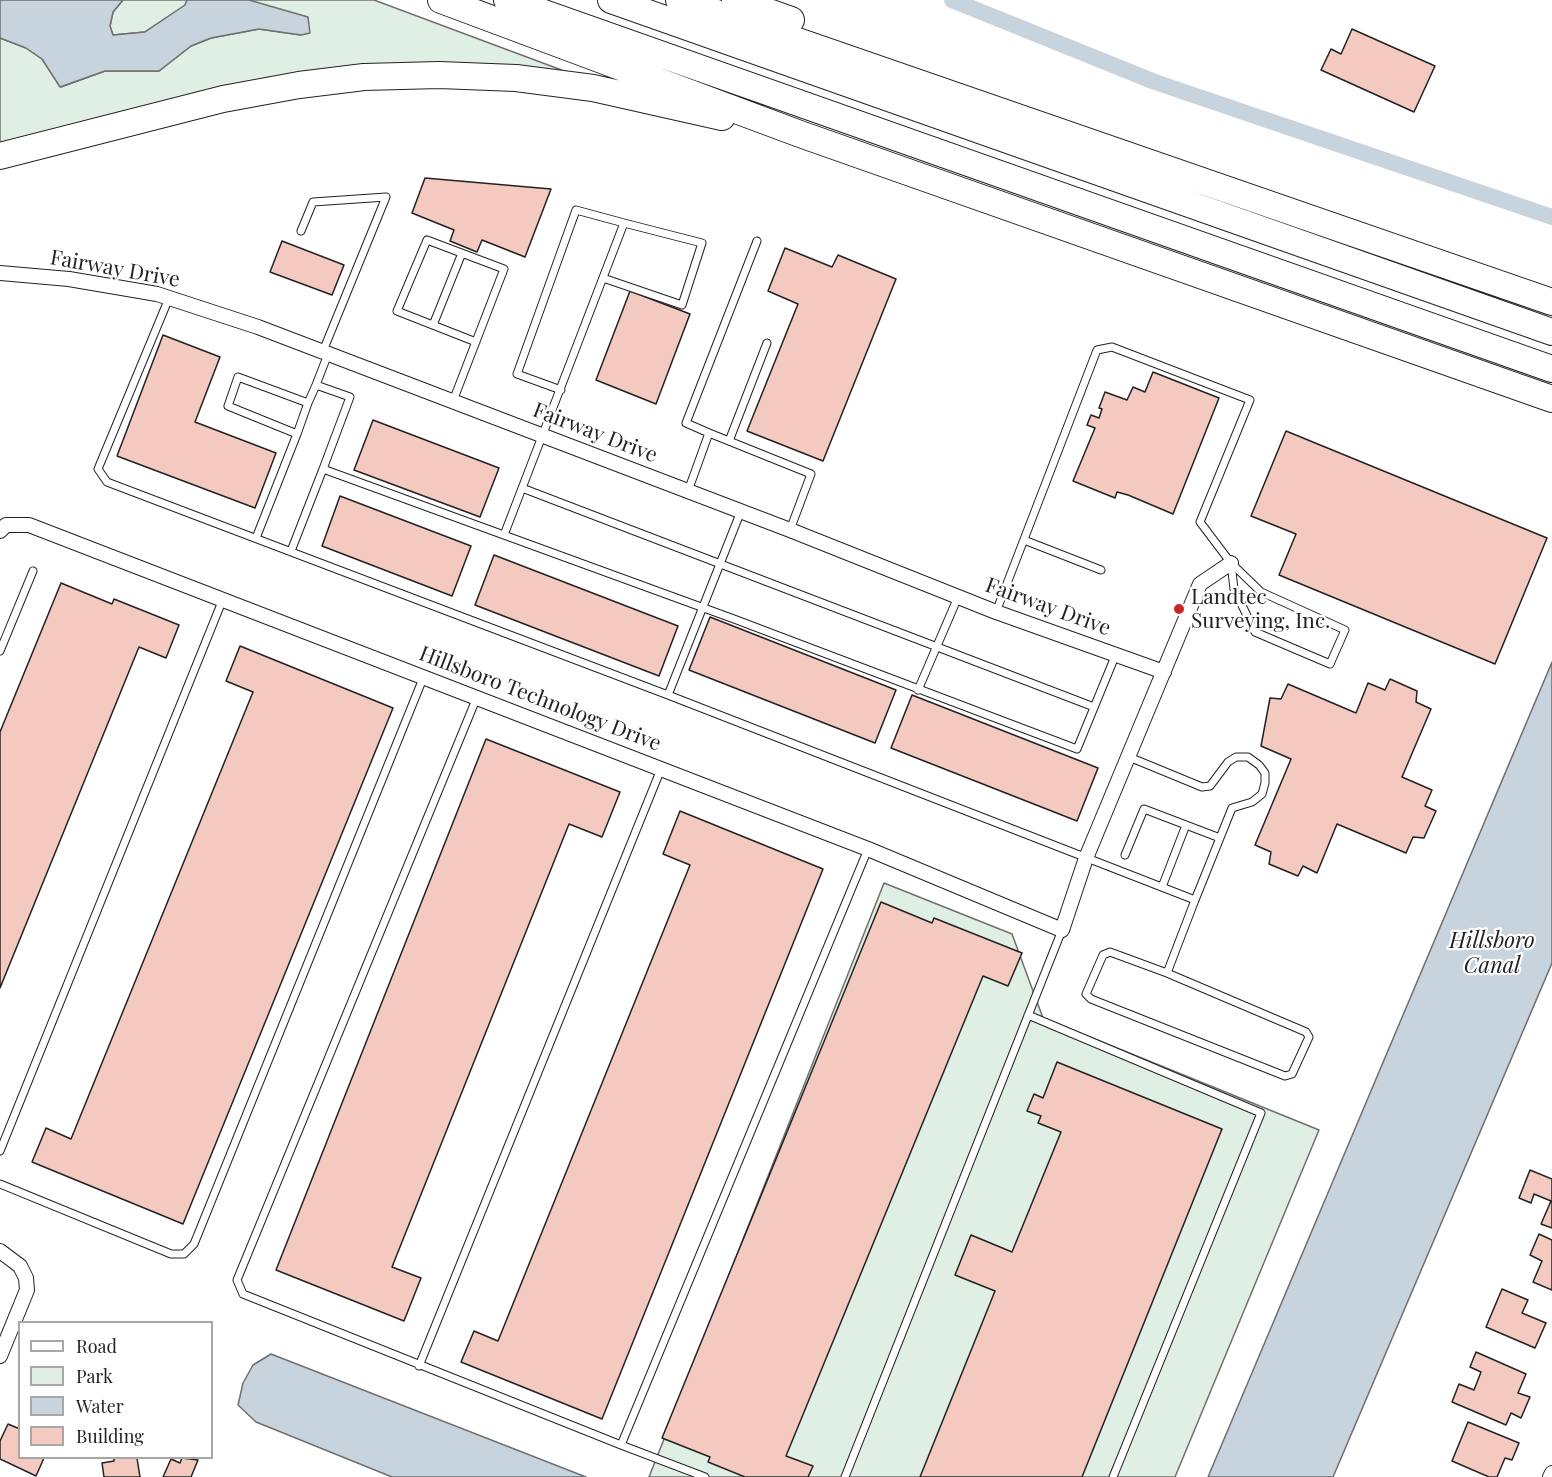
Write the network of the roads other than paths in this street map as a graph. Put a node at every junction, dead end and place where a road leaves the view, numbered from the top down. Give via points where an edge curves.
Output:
1 (441, 0) edge
2 (507, 0) edge
3 (611, 0) edge
4 (679, 0) edge
5 (735, 0) edge
6 (974, 103) junction
7 (800, 134) junction
8 (0, 156) edge
9 (624, 223) junction
10 (301, 231) dead end
11 (757, 241) dead end
12 (462, 254) junction
13 (0, 273) edge
14 (603, 278) junction
15 (169, 298) junction
16 (1552, 302) edge
17 (433, 325) junction
18 (1552, 332) edge
19 (476, 342) junction
20 (767, 343) dead end
21 (326, 352) junction
22 (1552, 369) edge
23 (316, 385) junction
24 (561, 390) junction
25 (1552, 399) edge
26 (453, 401) junction
27 (308, 403) junction
28 (708, 433) junction
29 (297, 434) junction
30 (543, 435) junction
31 (729, 441) junction
32 (323, 469) junction
33 (522, 488) junction
34 (688, 491) junction
35 (741, 511) junction
36 (790, 530) junction
37 (0, 531) edge
38 (504, 535) junction
39 (256, 537) junction
40 (1024, 540) junction
41 (291, 551) junction
42 (1231, 563) junction
43 (720, 564) junction
44 (1101, 570) dead end
45 (33, 571) dead end
46 (958, 597) junction
47 (224, 599) junction
48 (703, 608) junction
49 (996, 612) junction
50 (937, 646) junction
51 (0, 651) edge
52 (1116, 654) junction
53 (1164, 672) junction
54 (424, 676) junction
55 (918, 690) junction
56 (668, 695) junction
57 (477, 697) junction
58 (1094, 707) junction
59 (1129, 757) junction
60 (661, 769) junction
61 (1186, 825) junction
62 (1220, 838) junction
63 (868, 849) junction
64 (1125, 855) dead end
65 (1086, 858) junction
66 (1162, 887) junction
67 (1195, 900) junction
68 (1062, 930) junction
69 (1167, 973) junction
70 (1028, 1015) junction
71 (0, 1151) edge
72 (0, 1184) edge
73 (0, 1251) edge
74 (0, 1356) edge
75 (419, 1366) junction
76 (621, 1445) junction
77 (1552, 1473) edge
78 (705, 1477) edge
79 (845, 1477) edge
80 (1113, 1477) edge
81 (1550, 1477) edge

1 - 7 highway
2 - 22 highway
3 - 18 highway
4 - 6 highway
5 - 6 highway via 879,51
6 - 16 highway
7 - 8 highway via 555,82 402,75 330,81 243,95
7 - 25 highway
9 - 14 lane
9 - 14 lane via 702,243 682,305
9 - 24 lane via 576,210 517,374
10 - 21 lane via 313,202 386,197
11 - 28 lane via 686,423
12 - 17 lane
12 - 17 lane via 427,240 397,311
12 - 19 lane via 504,269
13 - 15 street, Fairway Drive via 69,279
14 - 24 lane
15 - 21 street, Fairway Drive
15 - 39 lane via 98,470 107,482
17 - 19 lane
19 - 26 lane
20 - 31 lane
21 - 23 lane
21 - 26 street, Fairway Drive
23 - 27 lane
23 - 32 lane via 351,398
24 - 30 lane
26 - 30 street, Fairway Drive
27 - 29 lane
27 - 29 lane via 238,377 228,406
28 - 31 lane
28 - 34 lane
29 - 39 lane
30 - 33 lane
30 - 34 street, Fairway Drive
31 - 36 lane via 811,474
32 - 38 lane
32 - 41 lane
33 - 38 lane
33 - 43 lane
34 - 35 street, Fairway Drive
35 - 36 street, Fairway Drive
35 - 43 lane
36 - 46 street, Fairway Drive
37 - 47 street, Hillsboro Technology Drive via 6,525 29,525
38 - 48 lane
39 - 41 lane
40 - 42 lane via 1097,350 1112,347 1250,400 1200,522
40 - 44 lane
40 - 49 lane
41 - 56 lane
42 - 42 lane via 1234,589 1255,632 1330,664 1345,630 1261,592
42 - 53 street via 1200,584
43 - 48 lane
43 - 50 lane
45 - 51 lane
46 - 49 street, Fairway Drive
46 - 50 lane
47 - 54 street, Hillsboro Technology Drive
47 - 71 lane
48 - 55 lane
48 - 56 lane
49 - 52 street, Fairway Drive
50 - 55 lane
50 - 58 lane
52 - 53 street, Fairway Drive
52 - 58 lane
53 - 59 street
54 - 57 street, Hillsboro Technology Drive
54 - 72 lane via 194,1244 184,1254 171,1254
55 - 58 lane via 1077,749
56 - 65 lane
57 - 60 street, Hillsboro Technology Drive
57 - 75 lane via 237,1280 243,1294
59 - 62 lane via 1202,787 1210,786 1236,757 1248,757 1259,765 1264,773 1262,794 1252,802 1232,808
59 - 65 street
60 - 63 street, Hillsboro Technology Drive
60 - 75 lane
61 - 62 lane
61 - 64 lane via 1144,809
61 - 66 lane
62 - 67 lane
63 - 68 street, Hillsboro Technology Drive
63 - 76 lane
65 - 66 lane
65 - 68 street
66 - 67 lane
67 - 69 lane
68 - 70 lane
69 - 69 lane via 1110,952 1103,955 1086,994 1285,1076 1292,1074 1309,1037 1306,1032
70 - 79 lane
70 - 80 lane via 1261,1113
73 - 74 street via 20,1266 27,1278 25,1300
75 - 76 lane
76 - 78 lane
77 - 81 street

